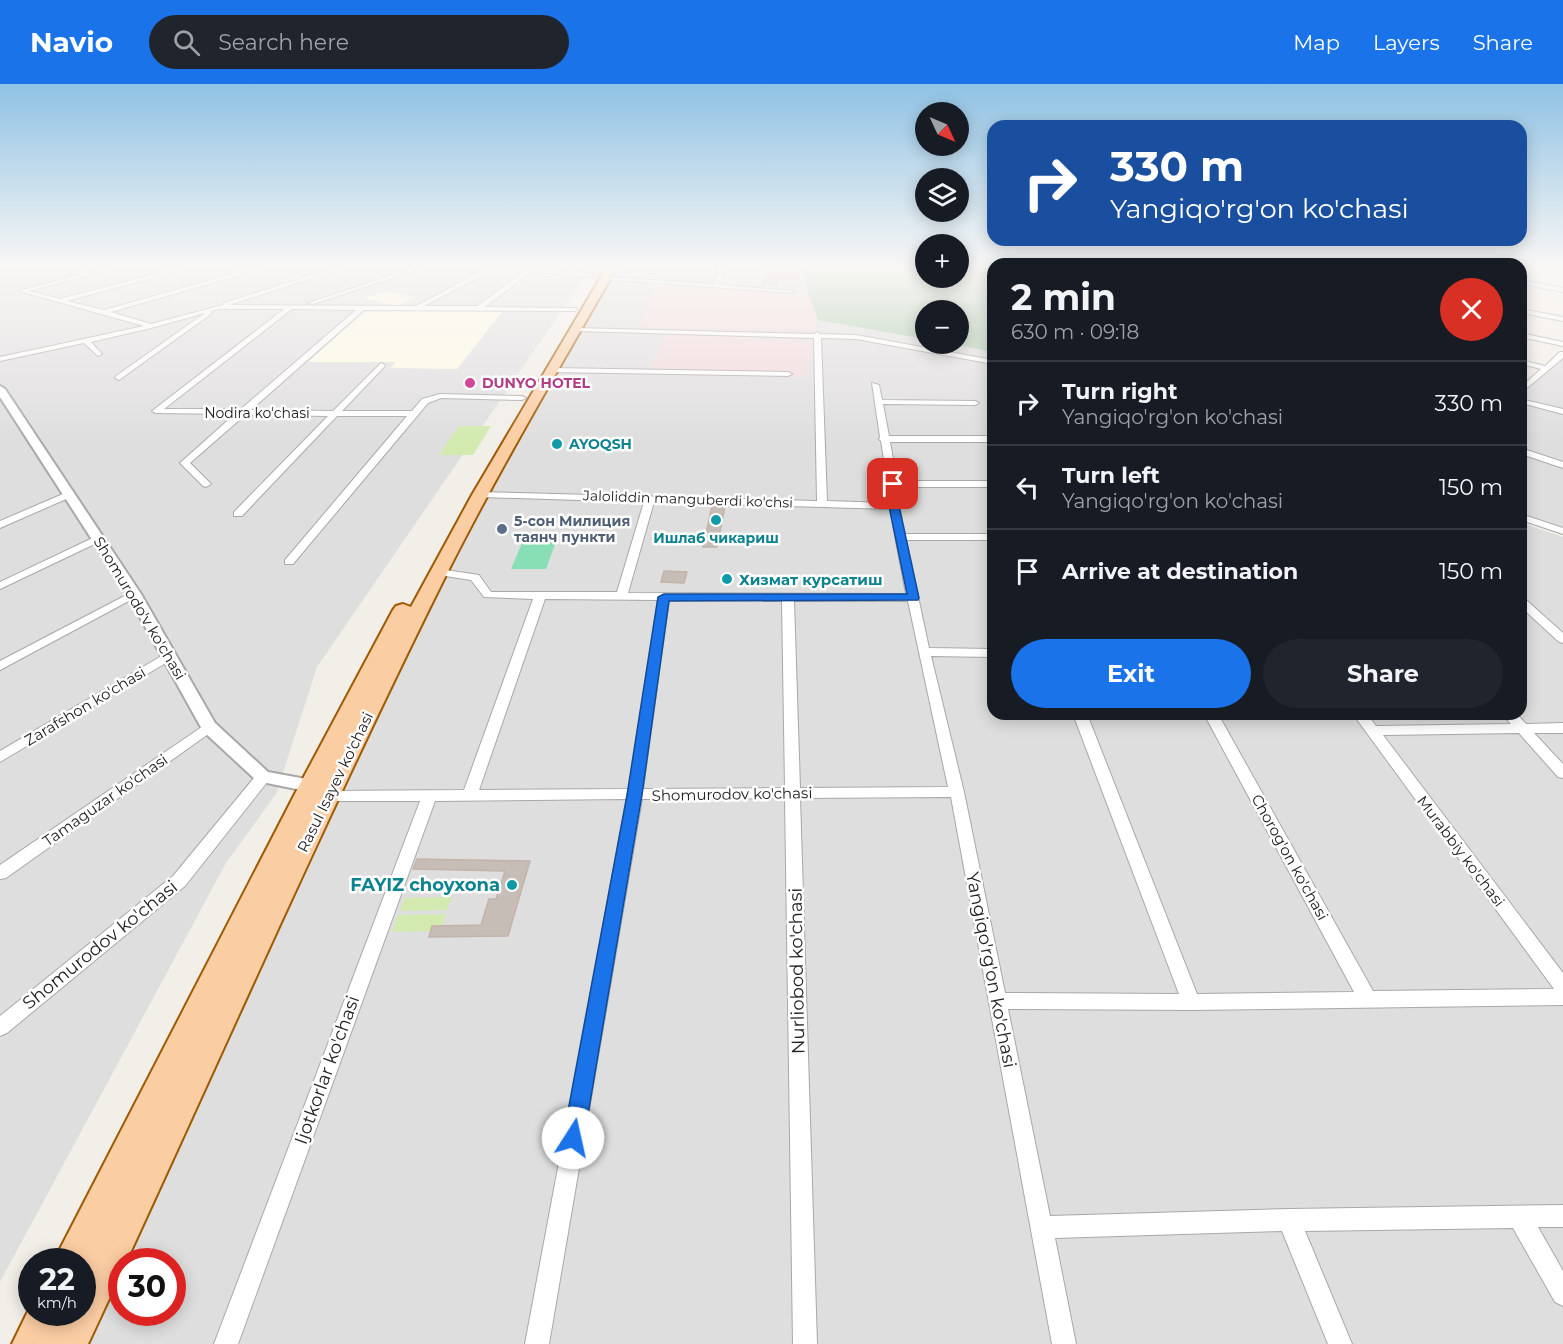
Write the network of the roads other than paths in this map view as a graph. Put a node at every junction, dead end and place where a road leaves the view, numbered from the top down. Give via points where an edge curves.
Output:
1 (144, 324) edge
2 (159, 324) edge
3 (195, 324) edge
4 (269, 324) edge
5 (344, 324) edge
6 (573, 324) edge
7 (653, 324) edge
8 (151, 326) junction
9 (817, 334) junction
10 (1527, 336) edge
11 (86, 341) junction
12 (1563, 344) edge
13 (99, 354) dead end
14 (1563, 354) edge
15 (0, 359) edge
16 (987, 361) edge
17 (1527, 363) edge
18 (381, 365) dead end
19 (1548, 366) junction
20 (1563, 368) edge
21 (544, 370) junction
22 (788, 374) dead end
23 (119, 378) dead end
24 (875, 385) dead end
25 (1527, 385) edge
26 (0, 389) edge
27 (522, 398) junction
28 (878, 402) junction
29 (975, 403) dead end
30 (1527, 403) edge
31 (1563, 412) edge
32 (242, 413) junction
33 (334, 413) junction
34 (414, 414) junction
35 (883, 439) junction
36 (987, 439) edge
37 (1527, 453) edge
38 (1563, 465) edge
39 (206, 484) dead end
40 (893, 484) junction
41 (987, 484) edge
42 (70, 494) junction
43 (481, 494) junction
44 (650, 498) junction
45 (822, 503) junction
46 (894, 506) junction
47 (238, 514) dead end
48 (1527, 519) edge
49 (0, 525) edge
50 (1563, 531) edge
51 (901, 537) junction
52 (987, 537) edge
53 (99, 538) junction
54 (289, 562) dead end
55 (439, 572) junction
56 (0, 586) edge
57 (134, 594) junction
58 (540, 596) junction
59 (621, 597) junction
60 (664, 597) junction
61 (788, 597) junction
62 (914, 598) junction
63 (1527, 606) edge
64 (1563, 639) edge
65 (924, 652) junction
66 (987, 653) edge
67 (170, 655) junction
68 (0, 666) edge
69 (1082, 720) edge
70 (1214, 720) edge
71 (1364, 720) edge
72 (1515, 720) edge
73 (209, 727) junction
74 (1563, 728) edge
75 (1523, 729) junction
76 (1372, 731) junction
77 (0, 757) edge
78 (1563, 773) edge
79 (263, 777) junction
80 (319, 791) junction
81 (957, 792) junction
82 (794, 793) junction
83 (635, 795) junction
84 (429, 796) junction
85 (469, 796) junction
86 (0, 873) edge
87 (1563, 987) edge
88 (1563, 997) edge
89 (1368, 999) junction
90 (997, 1001) junction
91 (1191, 1002) junction
92 (0, 1026) edge
93 (1518, 1216) junction
94 (1563, 1216) edge
95 (1289, 1220) junction
96 (1040, 1227) junction
97 (80, 1248) edge
98 (96, 1281) edge
99 (1563, 1294) edge
100 (41, 1326) edge
101 (75, 1326) edge
102 (32, 1344) edge
103 (67, 1344) edge
104 (226, 1344) edge
105 (537, 1344) edge
106 (805, 1344) edge
107 (1064, 1344) edge
108 (1340, 1344) edge

1 - 8 street
2 - 8 street
3 - 23 street
4 - 32 street, Nodira ko'chasi via 156,411
5 - 32 street
6 - 21 main road, Rasul Isayev ko'chasi
7 - 9 street
8 - 11 street
9 - 16 street via 856,337
9 - 45 street
10 - 12 street
11 - 13 street
11 - 15 street
14 - 19 street
17 - 19 street
18 - 33 street
19 - 20 street
19 - 25 street
21 - 22 street
21 - 27 main road, Rasul Isayev ko'chasi
21 - 43 main road, Rasul Isayev ko'chasi
24 - 28 street, Yangiqo'rg'on ko'chasi
26 - 42 street, Shomurodo'v ko'chasi
27 - 34 street via 440,396 425,400
27 - 80 main road, Rasul Isayev ko'chasi via 464,496
28 - 29 street
28 - 35 street, Yangiqo'rg'on ko'chasi
30 - 31 street
32 - 33 street, Nodira ko'chasi
32 - 39 street via 185,463
33 - 34 street, Nodira ko'chasi
33 - 47 street
34 - 54 street
35 - 36 street
35 - 40 street, Yangiqo'rg'on ko'chasi
37 - 38 street
40 - 41 street
40 - 46 street, Yangiqo'rg'on ko'chasi
42 - 49 street
42 - 53 street, Shomurodo'v ko'chasi
43 - 44 street, Jaloliddin manguberdi ko'chsi
43 - 55 main road, Rasul Isayev ko'chasi
44 - 45 street, Jaloliddin manguberdi ko'chsi
44 - 59 street
45 - 46 street, Jaloliddin manguberdi ko'chsi
46 - 51 street, Yangiqo'rg'on ko'chasi
48 - 50 street
51 - 52 street
51 - 62 street, Yangiqo'rg'on ko'chasi
53 - 56 street
53 - 57 street, Shomurodo'v ko'chasi
55 - 58 street via 475,577 488,595
55 - 80 main road, Rasul Isayev ko'chasi
57 - 67 street, Shomurodo'v ko'chasi
57 - 68 street
58 - 59 street
58 - 85 street
59 - 60 street
60 - 61 street
60 - 83 street
61 - 62 street
61 - 82 street, Nurliobod ko'chasi
62 - 65 street, Yangiqo'rg'on ko'chasi
63 - 64 street
65 - 66 street
65 - 81 street, Yangiqo'rg'on ko'chasi
67 - 73 street, Shomurodo'v ko'chasi
67 - 77 street, Zarafshon ko'chasi
69 - 91 street
70 - 89 street, Chorog'on ko'chasi
71 - 76 street, Murabbiy ko'chasi
72 - 75 street
73 - 79 street, Shomurodo'v ko'chasi
73 - 86 street, Tamaguzar ko'chasi
74 - 75 street
75 - 76 street
75 - 78 street
76 - 87 street, Murabbiy ko'chasi
79 - 80 street
79 - 92 street, Shomurodov ko'chasi via 179,881
80 - 84 street, Shomurodov ko'chasi
80 - 97 main road, Rasul Isayev ko'chasi
80 - 98 main road, Rasul Isayev ko'chasi
81 - 82 street, Shomurodov ko'chasi
81 - 90 street, Yangiqo'rg'on ko'chasi
82 - 83 street, Shomurodov ko'chasi
82 - 106 street, Nurliobod ko'chasi
83 - 85 street, Shomurodov ko'chasi
83 - 105 street
84 - 85 street, Shomurodov ko'chasi
84 - 104 street, Ijotkorlar ko'chasi
88 - 89 street
89 - 91 street
90 - 91 street
90 - 96 street, Yangiqo'rg'on ko'chasi
93 - 94 street
93 - 95 street
93 - 99 street
95 - 96 street
95 - 108 street
96 - 107 street, Yangiqo'rg'on ko'chasi
100 - 102 main road
101 - 103 main road, Rasul Isayev ko'chasi

